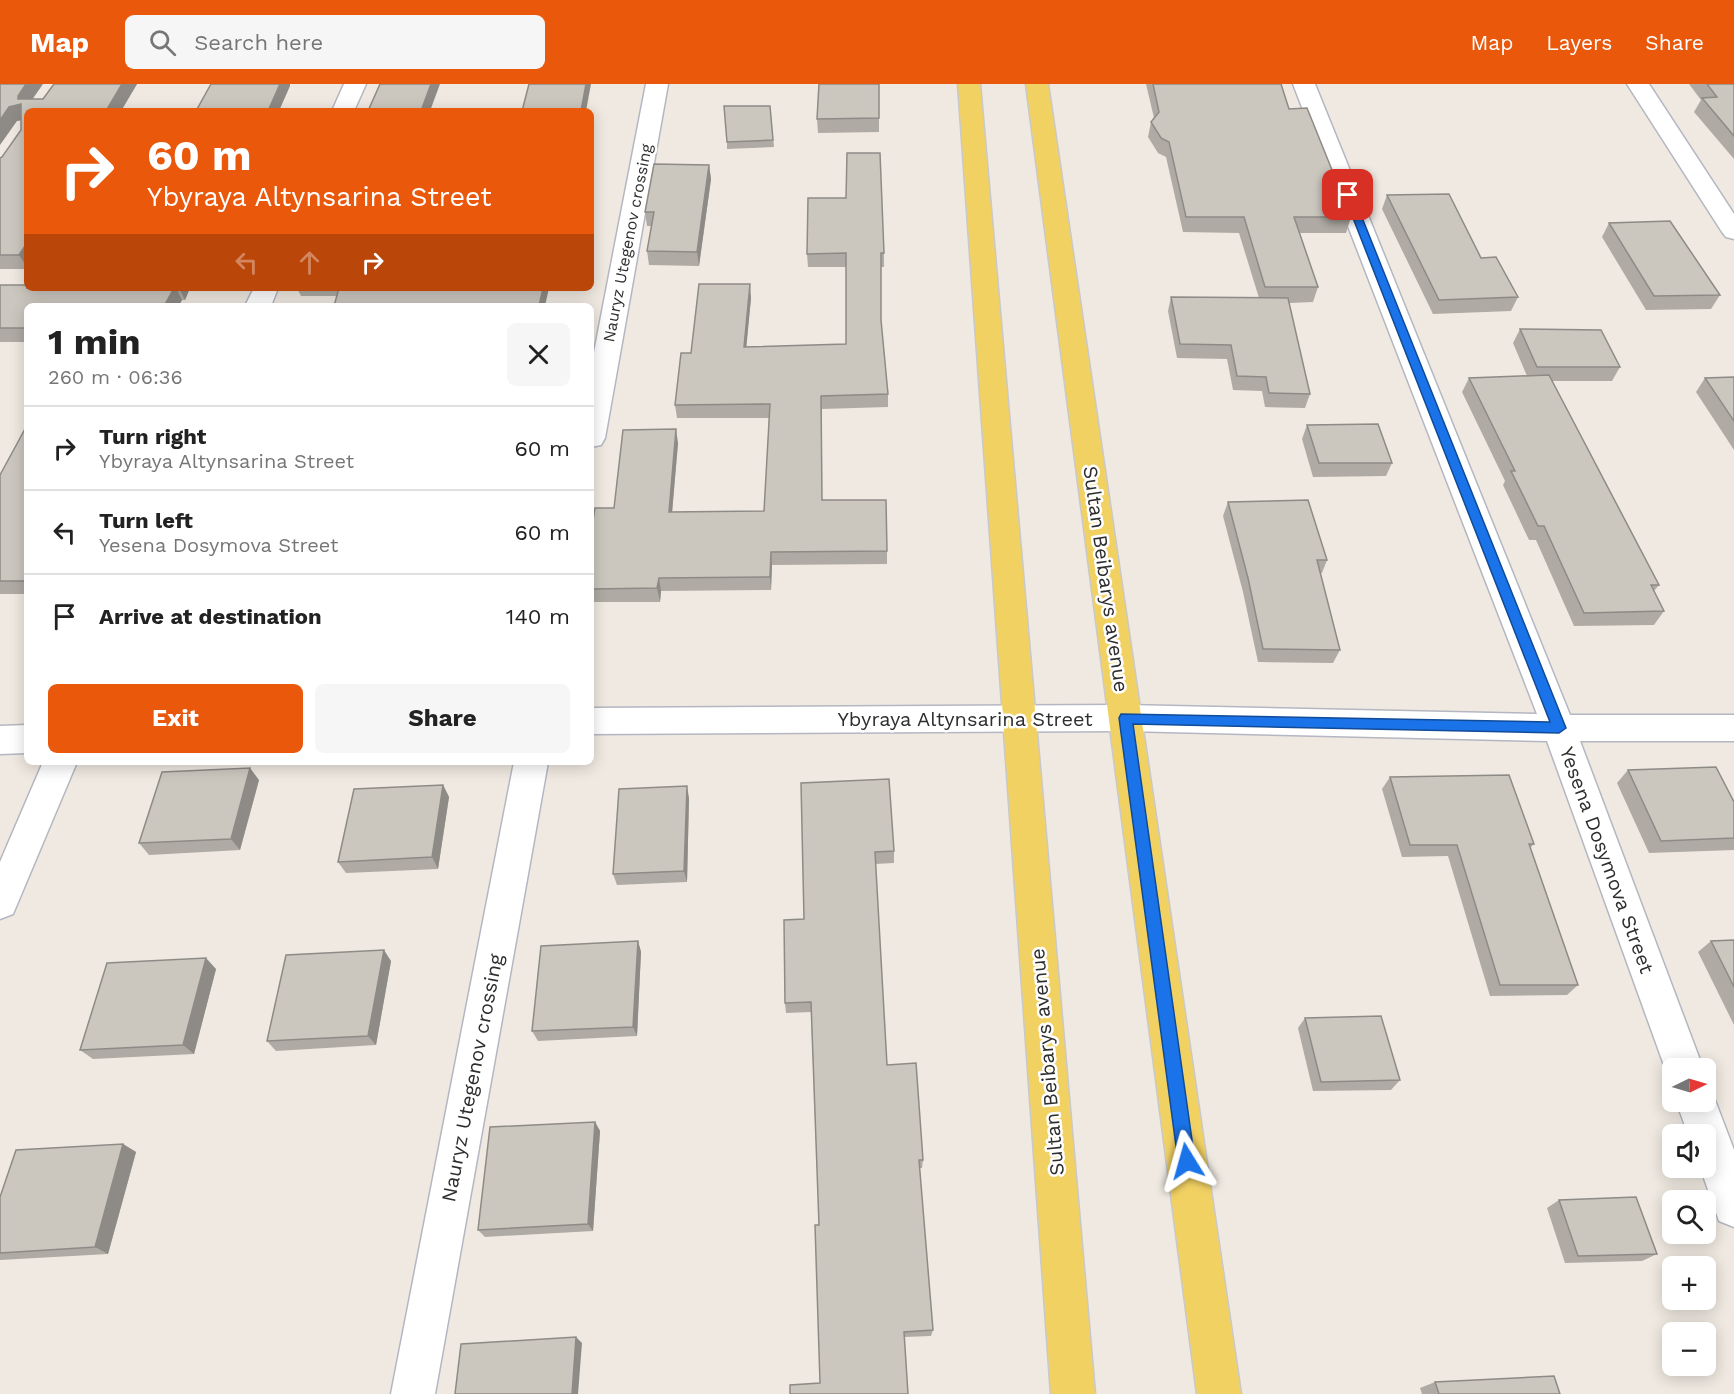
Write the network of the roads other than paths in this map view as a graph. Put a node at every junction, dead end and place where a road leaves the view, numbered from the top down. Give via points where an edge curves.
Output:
1 (355, 84) edge
2 (657, 84) edge
3 (969, 84) edge
4 (1037, 84) edge
5 (1305, 84) edge
6 (1638, 84) edge
7 (344, 108) edge
8 (1734, 231) edge
9 (594, 422) edge
10 (1126, 718) junction
11 (1019, 719) junction
12 (594, 721) edge
13 (1559, 728) junction
14 (1734, 728) edge
15 (24, 739) edge
16 (0, 740) edge
17 (59, 765) edge
18 (530, 765) edge
19 (0, 903) edge
20 (1679, 1058) edge
21 (1700, 1112) edge
22 (1734, 1206) edge
23 (413, 1394) edge
24 (1073, 1394) edge
25 (1219, 1394) edge

1 - 7 street
2 - 9 street, Nauryz Utegenov crossing
3 - 11 main road, Sultan Beibarys avenue
4 - 10 main road, Sultan Beibarys avenue
5 - 13 street, Yesena Dosymova Street
6 - 8 street
10 - 11 street, Ybyraya Altynsarina Street
10 - 13 street, Ybyraya Altynsarina Street
10 - 25 main road, Sultan Beibarys avenue
11 - 12 street, Ybyraya Altynsarina Street
11 - 24 main road, Sultan Beibarys avenue
13 - 14 street, Ybyraya Altynsarina Street
13 - 20 street, Yesena Dosymova Street
15 - 16 street
17 - 19 street
18 - 23 street, Nauryz Utegenov crossing
21 - 22 street

